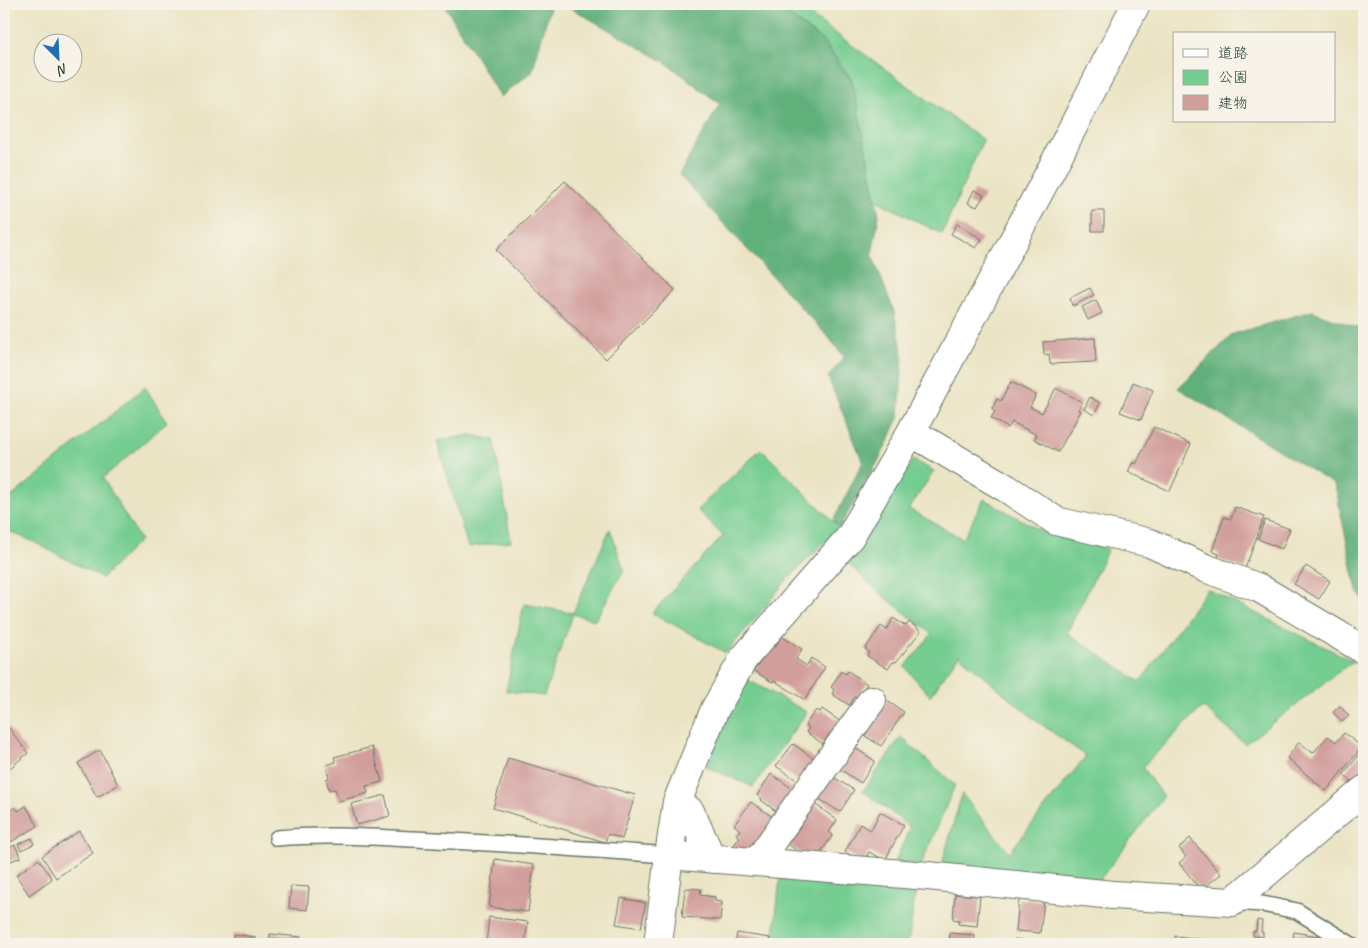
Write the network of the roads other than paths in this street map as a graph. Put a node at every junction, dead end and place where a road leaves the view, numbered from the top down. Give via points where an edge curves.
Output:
1 (1136, 4) edge
2 (911, 432) junction
3 (1364, 650) edge
4 (872, 700) dead end
5 (1364, 790) edge
6 (677, 802) junction
7 (277, 838) dead end
8 (669, 855) junction
9 (712, 858) junction
10 (758, 862) junction
11 (1232, 902) junction
12 (658, 944) edge
13 (1350, 944) edge

1 - 2 street
2 - 3 street via 1056,521 1150,543 1259,588
2 - 6 street via 850,537 744,658 715,709
4 - 10 street
5 - 11 street
6 - 8 street
6 - 9 street via 690,811
7 - 8 lane via 307,836 474,842
8 - 9 street
8 - 12 street
9 - 10 street
10 - 11 street via 1113,895
11 - 13 lane via 1297,911

